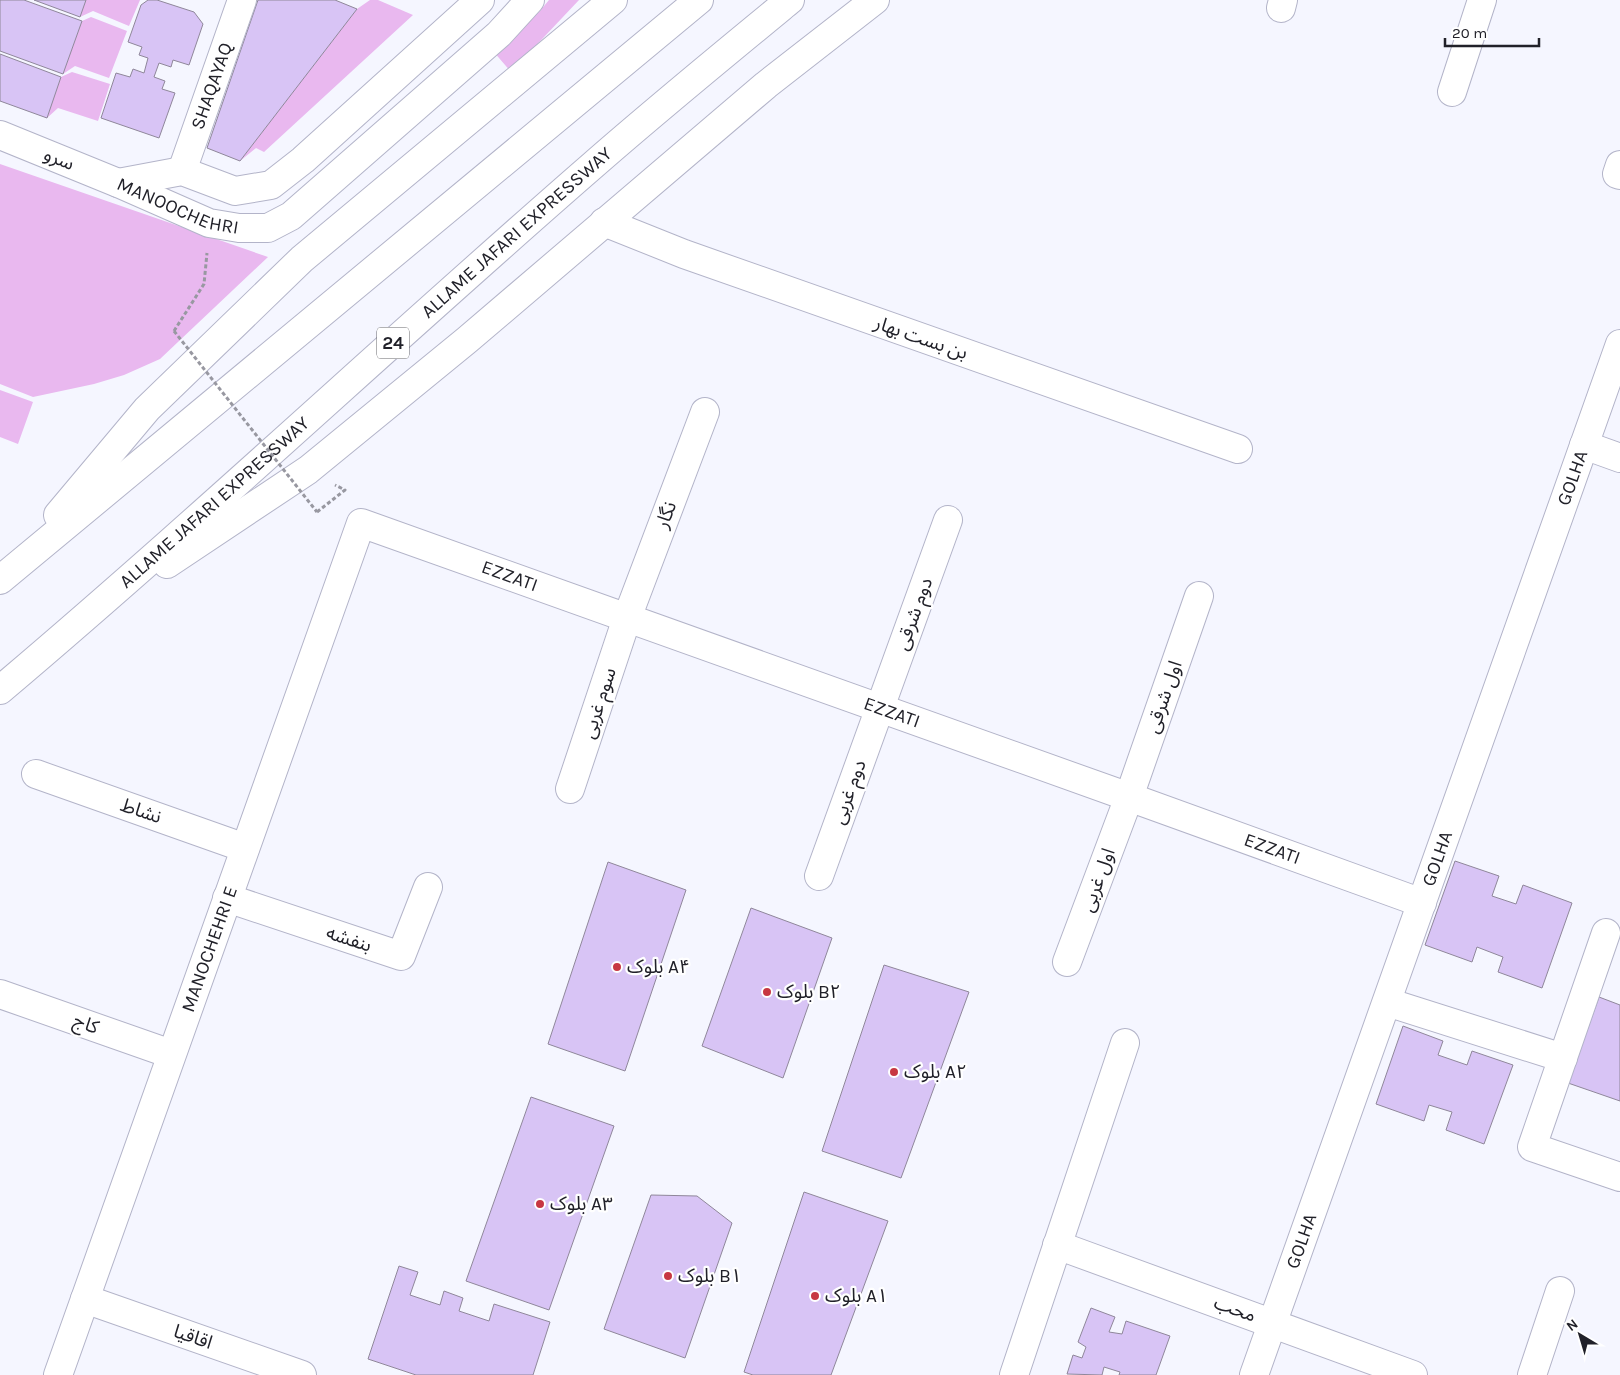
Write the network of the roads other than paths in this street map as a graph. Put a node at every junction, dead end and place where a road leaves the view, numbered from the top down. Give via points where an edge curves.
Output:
1 (242, 0) edge
2 (480, 0) edge
3 (530, 0) edge
4 (590, 0) edge
5 (613, 0) edge
6 (699, 0) edge
7 (790, 0) edge
8 (875, 0) edge
9 (1482, 0) edge
10 (552, 51) junction
11 (1452, 92) dead end
12 (0, 135) edge
13 (1620, 165) edge
14 (182, 171) junction
15 (1620, 175) edge
16 (118, 183) junction
17 (604, 222) junction
18 (1620, 344) edge
19 (704, 412) dead end
20 (1584, 445) junction
21 (1238, 450) dead end
22 (1620, 458) edge
23 (948, 520) dead end
24 (361, 523) joint
25 (7, 574) edge
26 (1199, 596) dead end
27 (86, 617) junction
28 (627, 618) junction
29 (0, 690) edge
30 (880, 708) junction
31 (36, 774) dead end
32 (570, 789) dead end
33 (1129, 797) junction
34 (245, 848) junction
35 (818, 876) dead end
36 (428, 887) dead end
37 (227, 898) junction
38 (1422, 903) junction
39 (1606, 933) dead end
40 (1068, 962) dead end
41 (0, 994) edge
42 (1386, 1002) junction
43 (1124, 1043) dead end
44 (171, 1054) junction
45 (1563, 1058) junction
46 (1620, 1177) edge
47 (1057, 1245) junction
48 (1560, 1291) dead end
49 (85, 1299) junction
50 (1273, 1323) junction
51 (58, 1375) edge
52 (302, 1375) edge
53 (1014, 1375) edge
54 (1254, 1375) edge
55 (1413, 1375) edge
56 (1532, 1375) edge

1 - 14 main road, SHAQAYAQ
2 - 14 main road, MANOOCHEHRI via 303,160 271,184 235,191
3 - 16 main road, MANOOCHEHRI via 499,34 291,216 268,228 209,223
4 - 10 main road
5 - 10 main road
6 - 25 main road
7 - 27 main road, ALLAME JAFARI EXPRESSWAY / 24 via 591,166
8 - 17 main road via 766,85
9 - 11 main road
10 - 25 main road via 288,273 147,409
12 - 16 main road, سرو
13 - 15 main road via 1617,174
14 - 16 main road, MANOOCHEHRI
17 - 21 main road, بن بست بهار via 693,258
17 - 27 main road via 308,470
18 - 20 main road, GOLHA
19 - 28 main road, نگار
20 - 22 main road
20 - 38 main road, GOLHA
23 - 30 main road, دوم شرقی
24 - 28 main road, EZZATI
24 - 34 main road, MANOCHEHRI E
26 - 33 main road, اول شرقی
27 - 29 main road, ALLAME JAFARI EXPRESSWAY / 24
28 - 30 main road, EZZATI
28 - 32 main road, سوم غربی
30 - 33 main road, EZZATI
30 - 35 main road, دوم غربی
31 - 34 main road, نشاط
33 - 38 main road, EZZATI
33 - 40 main road, اول غربی
34 - 37 main road, MANOCHEHRI E
36 - 37 main road, بنفشه via 400,956
37 - 44 main road, MANOCHEHRI E
38 - 42 main road, GOLHA
39 - 45 main road
41 - 44 main road, کاج
42 - 45 main road
42 - 50 main road, GOLHA
43 - 47 main road
44 - 49 main road, MANOCHEHRI E
45 - 46 main road via 1532,1147
47 - 50 main road, محب
47 - 53 main road
48 - 56 main road
49 - 51 main road, MANOCHEHRI E
49 - 52 main road, اقاقیا
50 - 54 main road, GOLHA
50 - 55 main road, محب

